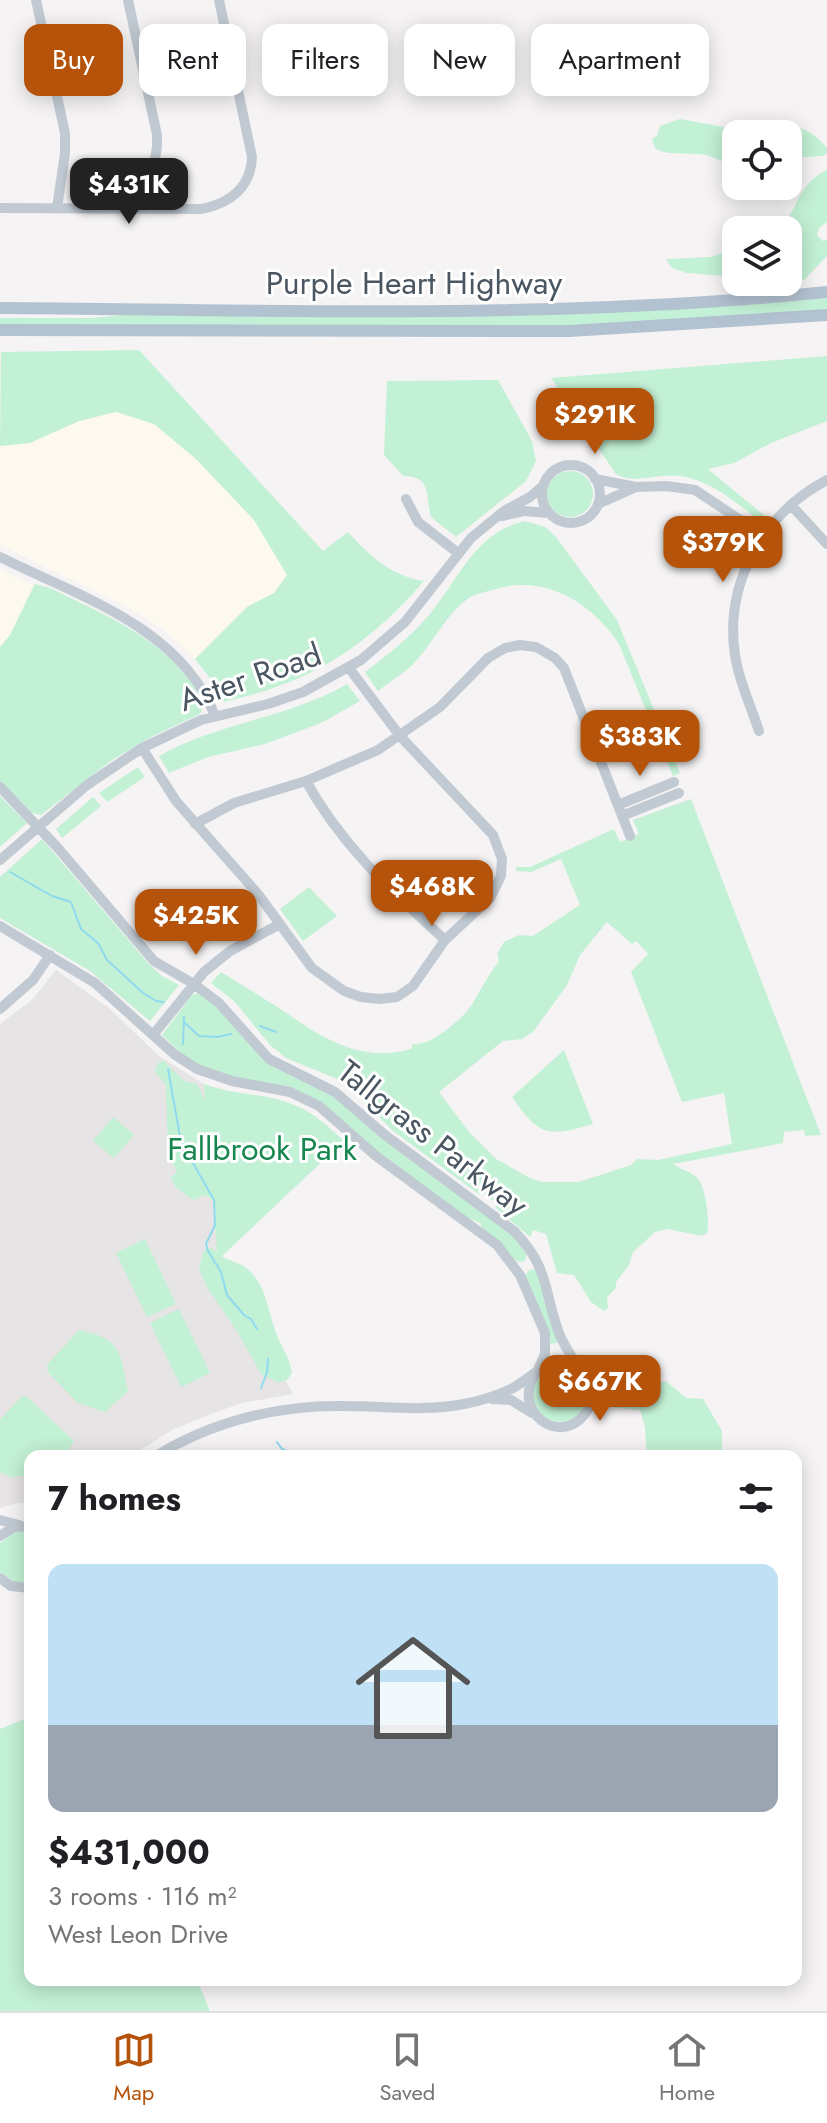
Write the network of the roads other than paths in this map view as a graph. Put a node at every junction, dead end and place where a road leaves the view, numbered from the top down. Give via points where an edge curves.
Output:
1 (36, 0) edge
2 (128, 0) edge
3 (219, 0) edge
4 (0, 208) edge
5 (57, 208) junction
6 (146, 209) junction
7 (827, 292) edge
8 (0, 308) edge
9 (827, 315) edge
10 (0, 330) edge
11 (595, 479) junction
12 (827, 480) edge
13 (544, 485) junction
14 (636, 487) junction
15 (406, 499) dead end
16 (598, 504) junction
17 (791, 505) junction
18 (549, 513) junction
19 (496, 518) junction
20 (763, 535) junction
21 (827, 544) edge
22 (458, 553) junction
23 (0, 557) edge
24 (349, 668) junction
25 (215, 716) junction
26 (759, 731) dead end
27 (400, 736) junction
28 (142, 748) junction
29 (306, 781) junction
30 (0, 787) edge
31 (677, 788) dead end
32 (620, 810) junction
33 (195, 824) junction
34 (38, 827) junction
35 (630, 836) dead end
36 (0, 860) edge
37 (278, 925) junction
38 (0, 926) edge
39 (445, 940) junction
40 (50, 955) junction
41 (194, 984) junction
42 (0, 1009) edge
43 (153, 1035) junction
44 (648, 1371) dead end
45 (582, 1372) junction
46 (535, 1375) junction
47 (629, 1376) junction
48 (478, 1401) junction
49 (588, 1409) junction
50 (535, 1416) junction
51 (168, 1450) edge
52 (0, 1520) edge
53 (24, 1525) edge
54 (24, 1526) edge
55 (0, 1536) edge
56 (0, 1578) edge
57 (0, 1587) edge
58 (17, 1588) junction
59 (24, 1588) edge

1 - 5 street via 65,133
2 - 6 street via 157,135
3 - 6 street via 252,157 249,177 229,199 211,207
4 - 5 street
5 - 6 street
7 - 8 main road, Purple Heart Highway via 507,310
9 - 10 main road, Purple Heart Highway via 569,331
11 - 13 street via 582,468 567,466 553,472
11 - 14 street
11 - 16 street
12 - 17 street
13 - 18 street via 542,500
13 - 19 street, Aster Road
14 - 16 street
14 - 20 street via 695,490
15 - 22 street via 418,522
16 - 18 street via 581,521 563,522
17 - 20 street
17 - 21 street
18 - 19 street via 524,511
19 - 22 street, Aster Road
20 - 26 street via 741,579 733,629 739,675
22 - 24 street, Aster Road via 405,622
23 - 25 street via 146,631 195,678
24 - 25 street, Aster Road via 288,698
24 - 27 street
25 - 28 street, Aster Road
27 - 29 street
27 - 32 street via 440,707 496,652 531,646 555,658 570,678
27 - 39 street via 496,839 501,853 501,876 490,898
28 - 33 street
28 - 34 street, Aster Road
29 - 33 street via 234,803
29 - 39 street via 325,814 373,872
30 - 34 street, Tallgrass Parkway
31 - 32 street
32 - 35 street
33 - 37 street via 258,894
34 - 36 street, Aster Road
34 - 41 street, Tallgrass Parkway via 154,961
37 - 39 street via 325,979 344,991 379,999 409,990
37 - 41 street via 230,951
38 - 40 street, Tallgrass Parkway
40 - 42 street via 33,980
40 - 43 street, Tallgrass Parkway via 95,983
41 - 43 street
41 - 45 street, Tallgrass Parkway via 219,1003 269,1059 335,1092 514,1231 542,1271 558,1330
43 - 46 street, Tallgrass Parkway via 203,1072 290,1092 319,1106 376,1156 497,1245 520,1275 545,1333 545,1354
44 - 47 street
45 - 46 street via 559,1363
45 - 47 street via 609,1380
45 - 49 street via 591,1390
46 - 48 street
46 - 50 street via 528,1396
47 - 49 street
48 - 50 street via 511,1400
48 - 51 street via 413,1409 280,1410 206,1431
49 - 50 street via 567,1426 553,1426
52 - 53 street
54 - 55 street
56 - 58 street
57 - 58 street
58 - 59 street

